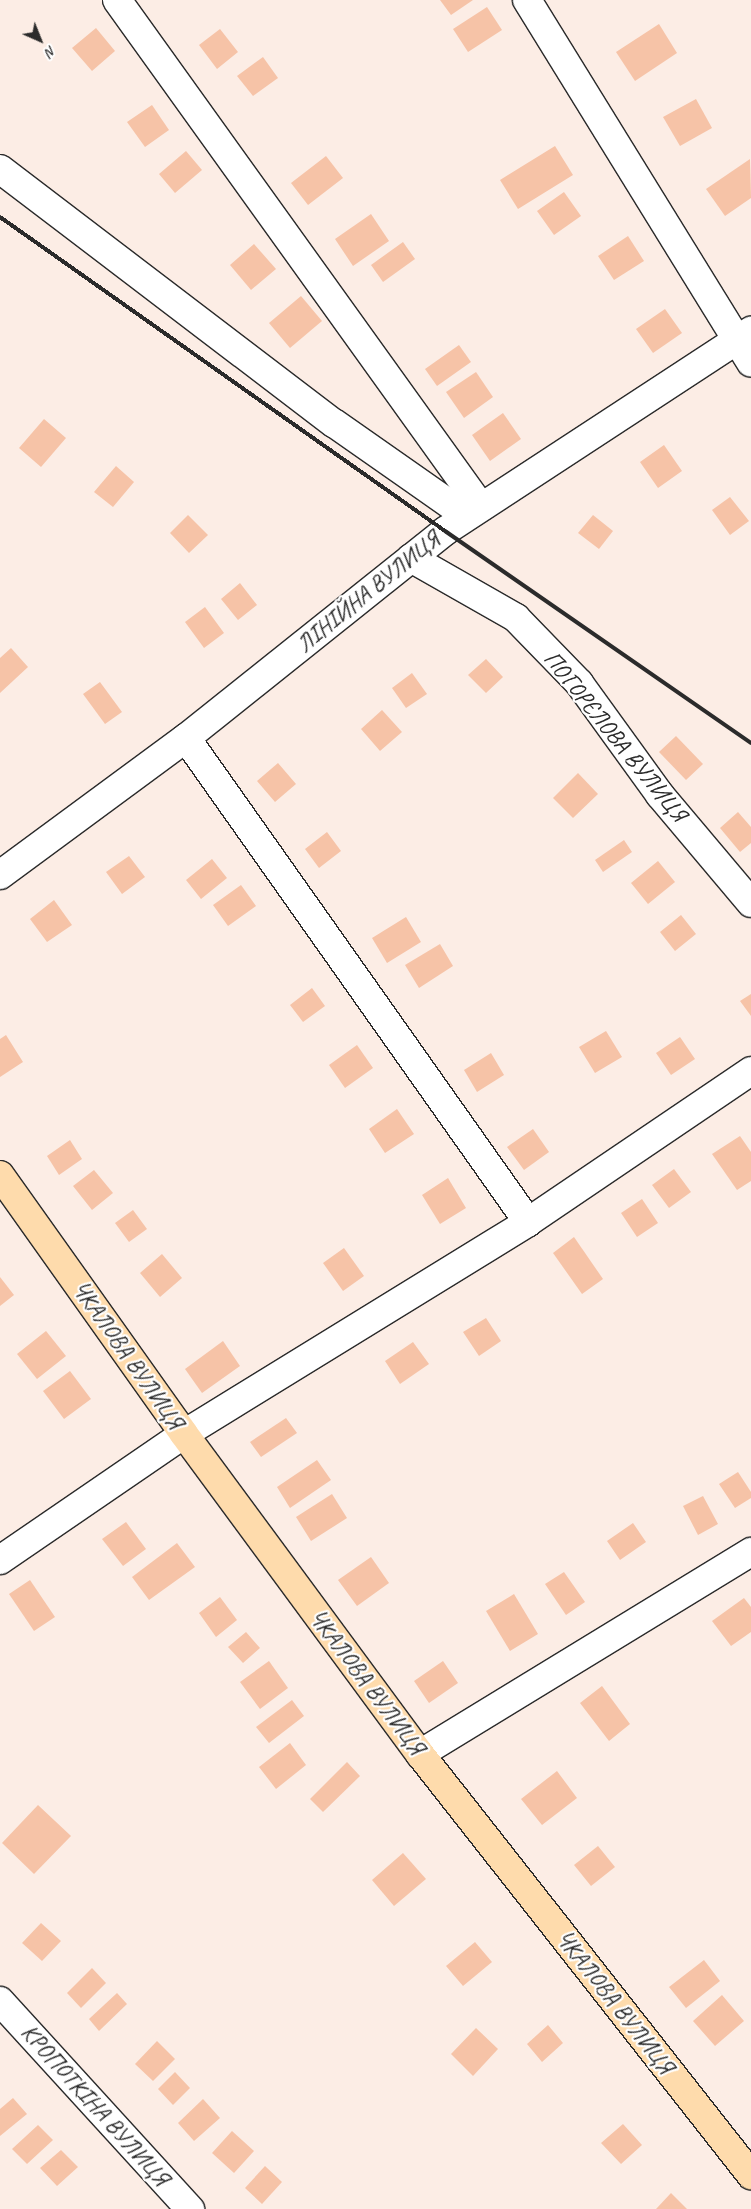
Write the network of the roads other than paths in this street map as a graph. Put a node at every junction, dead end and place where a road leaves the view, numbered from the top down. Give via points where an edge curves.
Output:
1 (117, 0) edge
2 (527, 0) edge
3 (0, 169) edge
4 (746, 344) edge
5 (474, 512) junction
6 (411, 558) junction
7 (186, 738) junction
8 (0, 875) edge
9 (751, 903) edge
10 (751, 1071) edge
11 (0, 1175) edge
12 (528, 1222) junction
13 (184, 1434) junction
14 (751, 1552) edge
15 (0, 1560) edge
16 (420, 1754) junction
17 (0, 2001) edge
18 (751, 2175) edge
19 (190, 2209) edge

1 - 5 street
2 - 4 street
3 - 5 street via 334,423
4 - 5 street, ЛІНІЙНА ВУЛИЦЯ
5 - 6 street, ЛІНІЙНА ВУЛИЦЯ
6 - 7 street, ЛІНІЙНА ВУЛИЦЯ
6 - 9 street, ПОГОРЄЛОВА ВУЛИЦЯ via 516,618 579,683 660,795
7 - 8 street, ЛІНІЙНА ВУЛИЦЯ
7 - 12 street
10 - 12 street
11 - 13 main road, ЧКАЛОВА ВУЛИЦЯ
12 - 13 street
13 - 15 street
13 - 16 main road, ЧКАЛОВА ВУЛИЦЯ
14 - 16 street
16 - 18 main road, ЧКАЛОВА ВУЛИЦЯ
17 - 19 street, КРОПОТКІНА ВУЛИЦЯ

